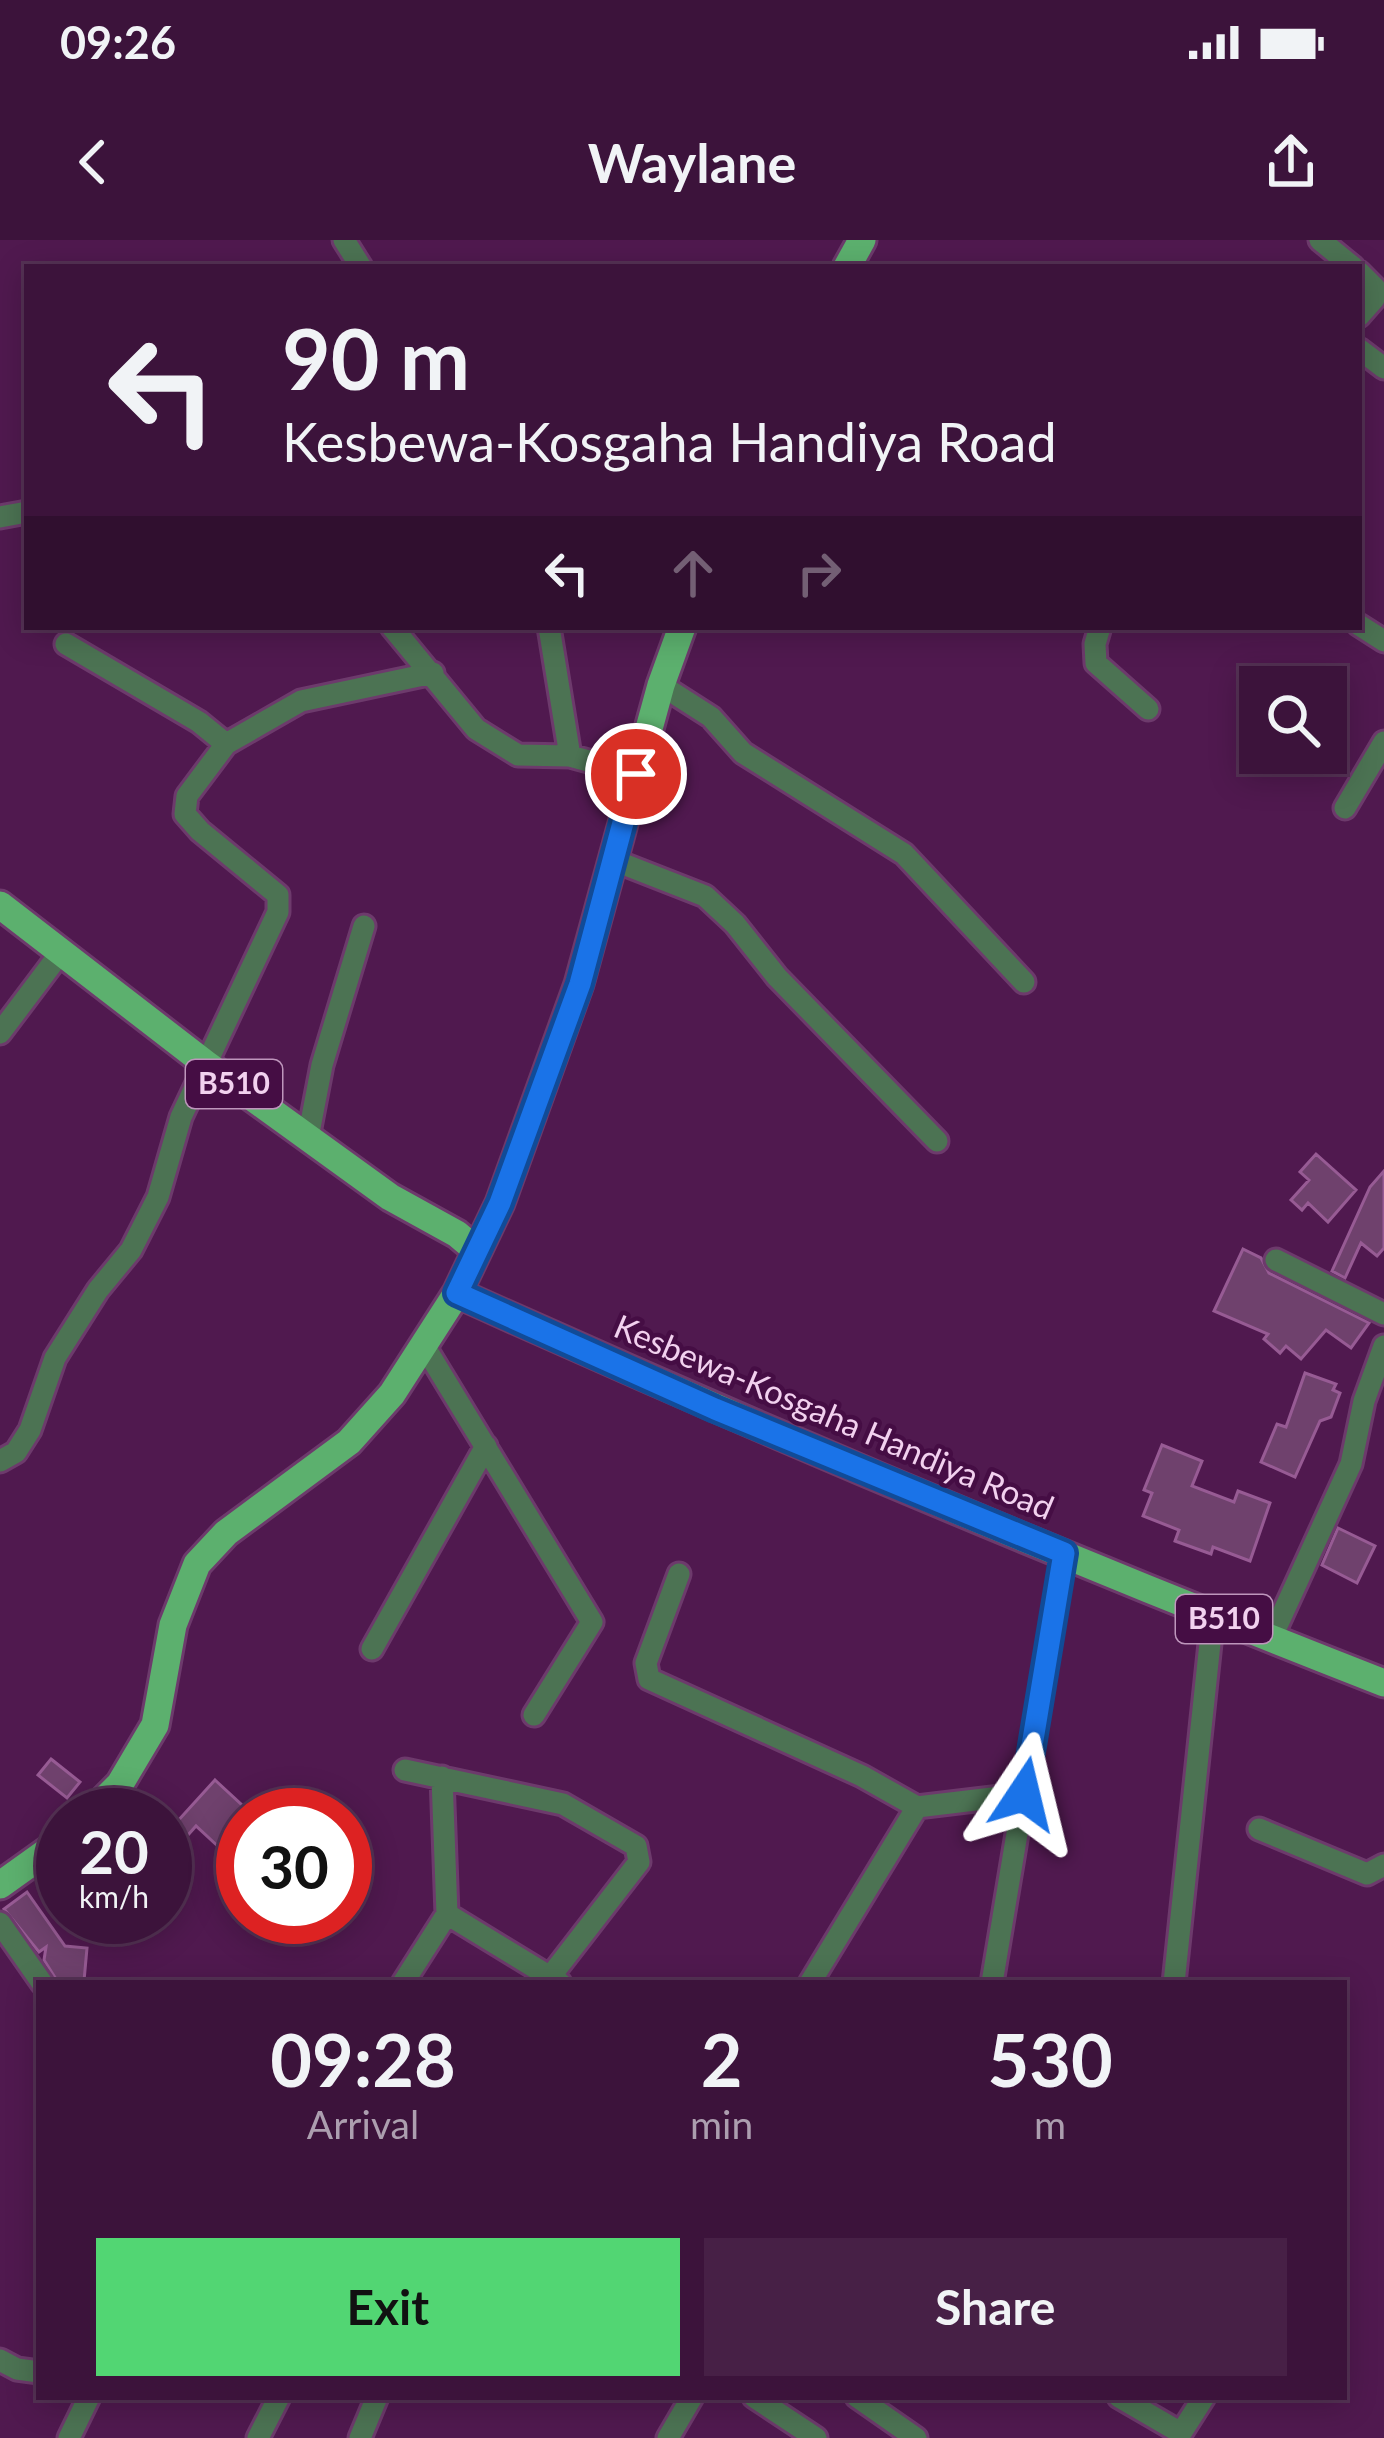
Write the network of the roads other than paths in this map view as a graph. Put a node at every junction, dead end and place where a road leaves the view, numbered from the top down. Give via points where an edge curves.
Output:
1 (1320, 240) edge
2 (1350, 264) edge
3 (1362, 275) edge
4 (1362, 313) edge
5 (395, 630) edge
6 (549, 630) edge
7 (681, 630) edge
8 (1099, 630) edge
9 (66, 644) dead end
10 (433, 673) junction
11 (661, 685) junction
12 (1148, 709) dead end
13 (1384, 742) edge
14 (226, 744) junction
15 (570, 756) junction
16 (636, 774) junction
17 (1346, 808) dead end
18 (613, 860) junction
19 (0, 905) edge
20 (364, 926) dead end
21 (61, 952) junction
22 (1024, 982) dead end
23 (0, 1033) edge
24 (206, 1064) junction
25 (308, 1138) junction
26 (938, 1141) dead end
27 (476, 1250) junction
28 (1276, 1260) dead end
29 (457, 1293) junction
30 (1384, 1314) edge
31 (423, 1344) junction
32 (1384, 1346) edge
33 (486, 1446) junction
34 (0, 1461) edge
35 (1064, 1553) junction
36 (679, 1574) dead end
37 (1213, 1615) junction
38 (1271, 1639) junction
39 (372, 1649) dead end
40 (1384, 1683) edge
41 (534, 1715) dead end
42 (405, 1770) dead end
43 (442, 1778) junction
44 (116, 1788) edge
45 (1024, 1794) junction
46 (917, 1807) junction
47 (1259, 1829) dead end
48 (36, 1859) edge
49 (1384, 1865) edge
50 (0, 1885) edge
51 (447, 1914) junction
52 (0, 1924) edge
53 (40, 1980) edge
54 (405, 1980) edge
55 (555, 1980) edge
56 (812, 1980) edge
57 (993, 1980) edge
58 (1174, 1980) edge
59 (0, 2360) edge
60 (36, 2372) edge
61 (88, 2400) edge
62 (277, 2400) edge
63 (376, 2400) edge
64 (690, 2400) edge
65 (759, 2400) edge
66 (861, 2400) edge
67 (1124, 2400) edge
68 (1202, 2400) edge
69 (362, 2433) edge
70 (69, 2438) edge
71 (258, 2438) edge
72 (387, 2438) edge
73 (668, 2438) edge
74 (816, 2438) edge
75 (916, 2438) edge

1 - 2 street
3 - 4 street via 1375,288
5 - 10 street
6 - 15 street
7 - 11 main road
8 - 12 street via 1096,663
9 - 14 street
10 - 14 street via 301,701
10 - 15 street via 476,729 518,755
11 - 16 main road
11 - 22 street via 711,716 743,753 904,854
13 - 17 street
14 - 24 street via 187,796 185,814 278,895 278,912
15 - 16 street
16 - 18 main road
18 - 26 street via 705,896
18 - 27 main road via 580,984
19 - 21 main road, B510
20 - 25 street
21 - 23 street
21 - 24 main road, B510
24 - 25 main road, B510
24 - 34 street via 140,1232 55,1358 16,1452
25 - 27 main road, B510
27 - 29 main road
28 - 30 street
29 - 31 main road
29 - 35 main road, Kesbewa-Kosgaha Handiya Road / B510
31 - 33 street
31 - 44 main road via 349,1442 226,1533 197,1564 173,1624 155,1724
32 - 38 street via 1351,1464
33 - 39 street
33 - 41 street via 592,1622
35 - 37 main road, Kesbewa-Kosgaha Handiya Road / B510
35 - 45 street
36 - 46 street via 646,1663 649,1679
37 - 38 main road, Kesbewa-Kosgaha Handiya Road / B510
37 - 58 street
38 - 40 main road, Kesbewa-Kosgaha Handiya Road / B510
42 - 43 street
43 - 51 street
43 - 55 street via 563,1804 636,1846 639,1862
45 - 46 street
45 - 57 street
46 - 56 street
47 - 49 street via 1367,1874
48 - 50 main road
51 - 54 street
51 - 55 street
52 - 53 street
59 - 60 street
61 - 70 street
62 - 71 street
63 - 69 street
64 - 73 street
65 - 74 street
66 - 75 street
67 - 68 street via 1181,2433
69 - 72 street

